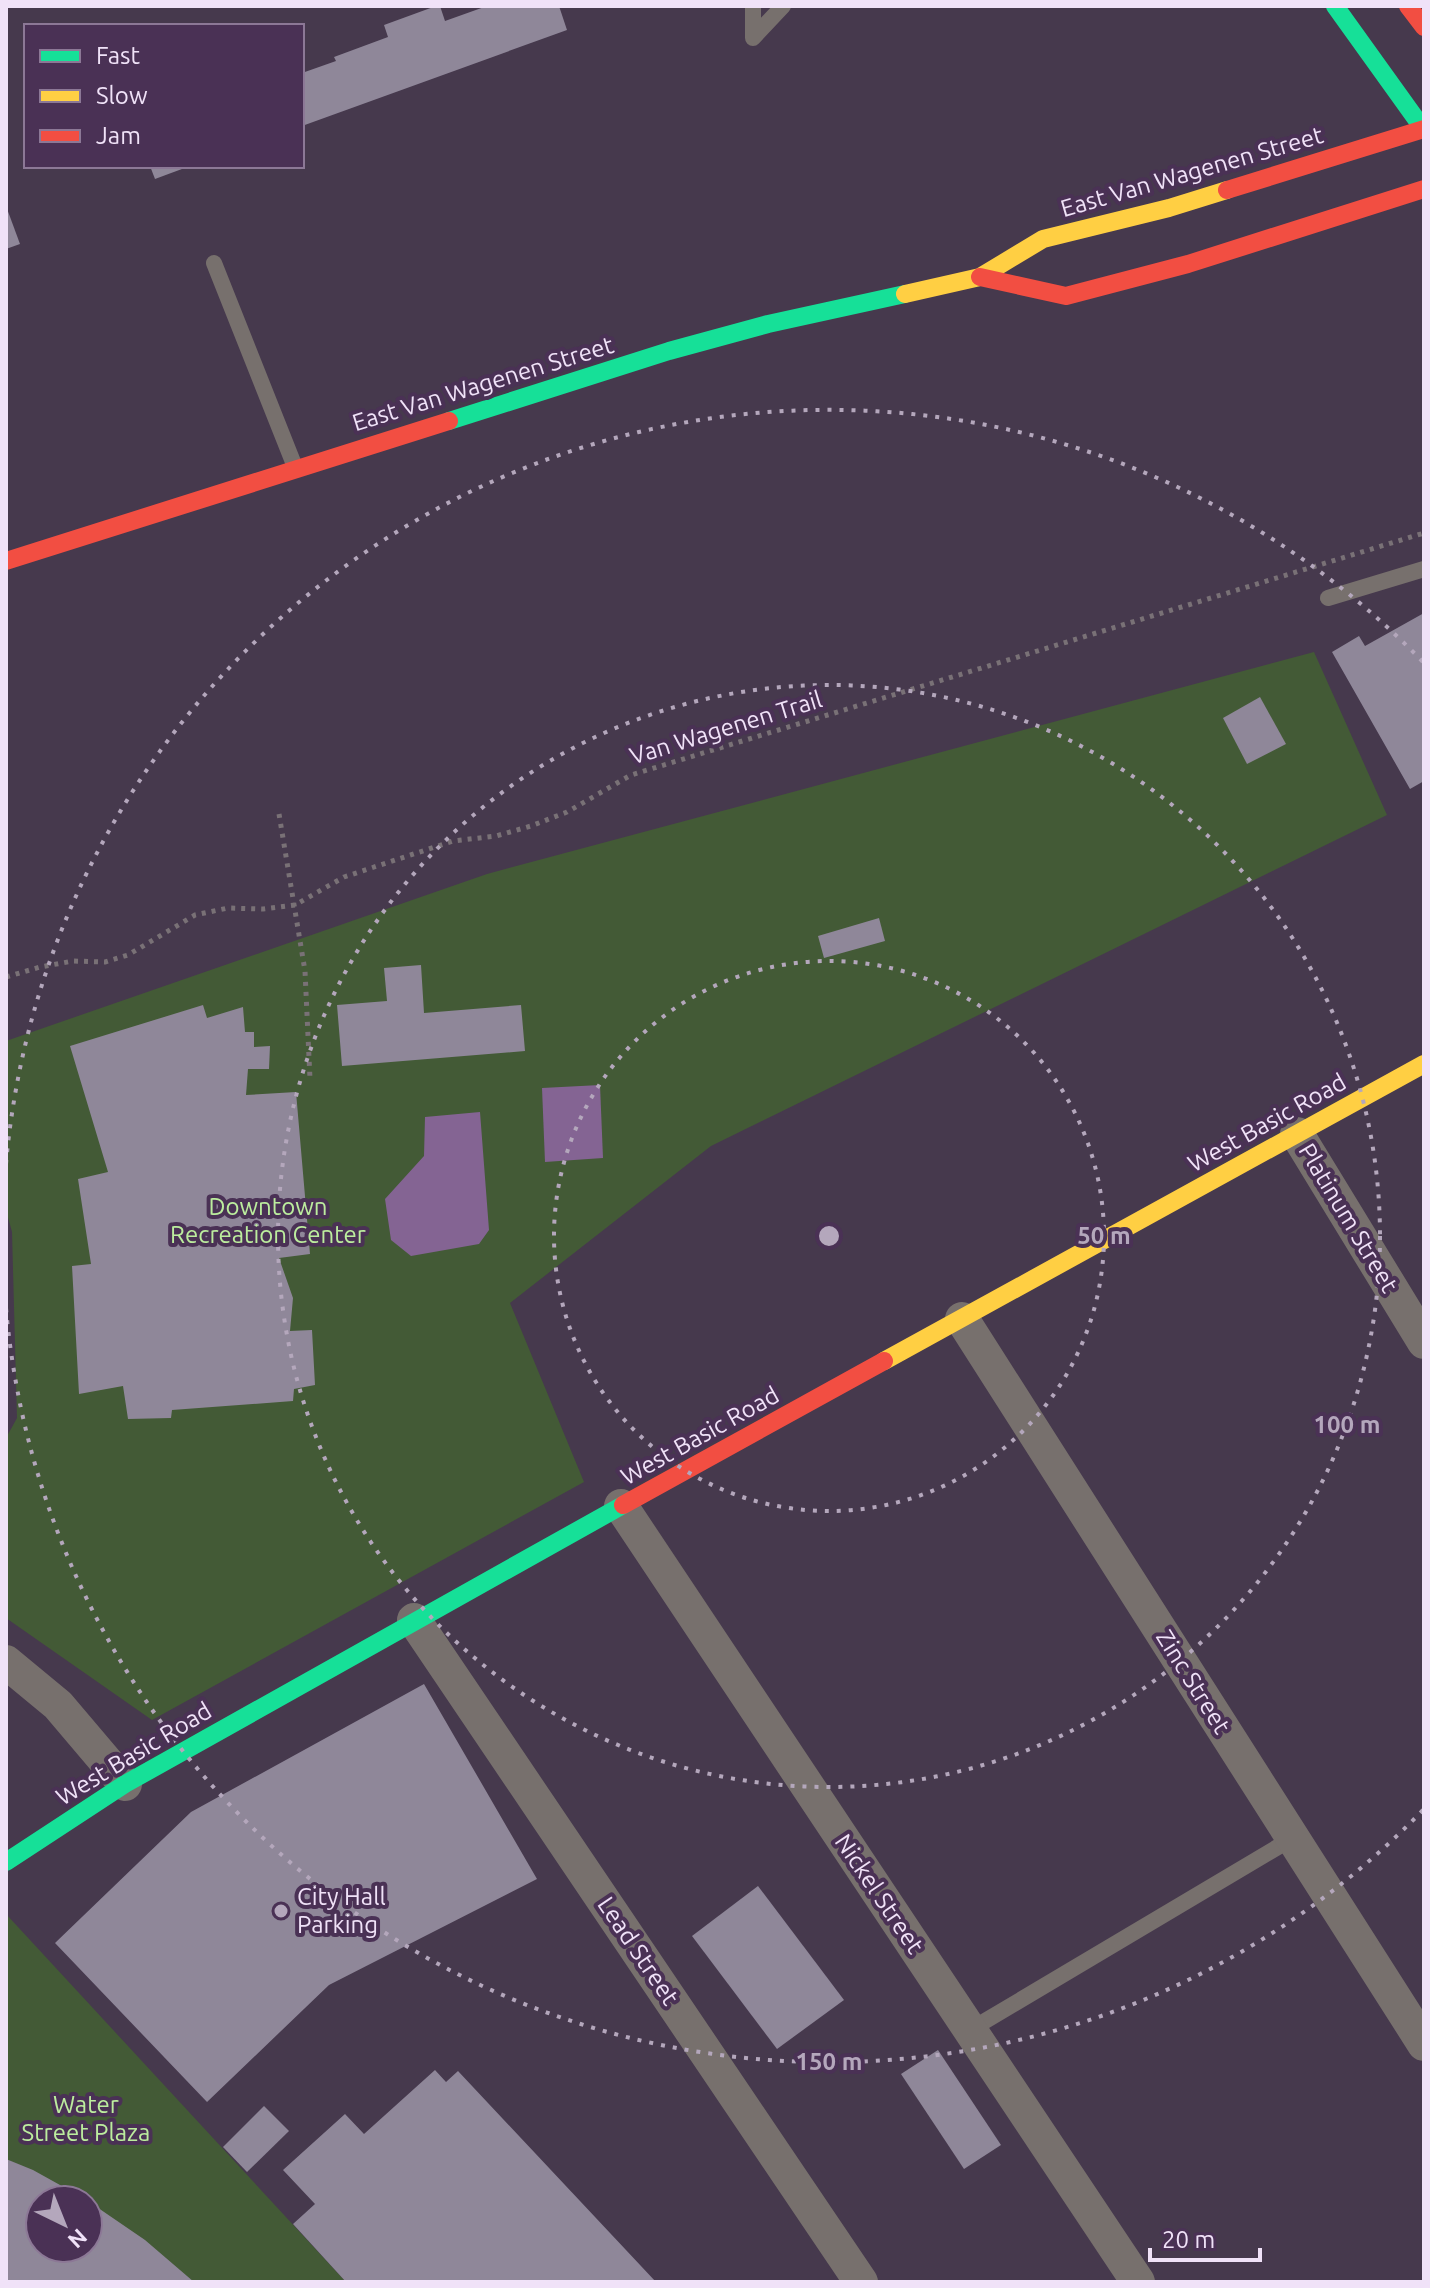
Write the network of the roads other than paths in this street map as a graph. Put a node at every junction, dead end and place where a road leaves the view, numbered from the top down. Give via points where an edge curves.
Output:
1 (753, 6) edge
2 (783, 6) edge
3 (1335, 6) edge
4 (1408, 6) edge
5 (1424, 27) edge
6 (1424, 129) edge
7 (1424, 189) edge
8 (214, 263) dead end
9 (980, 277) junction
10 (295, 468) junction
11 (6, 561) edge
12 (1424, 569) edge
13 (1328, 598) dead end
14 (1424, 1064) edge
15 (1297, 1134) junction
16 (962, 1319) junction
17 (1424, 1342) edge
18 (621, 1506) junction
19 (414, 1620) junction
20 (6, 1662) edge
21 (125, 1784) junction
22 (1293, 1838) junction
23 (6, 1862) edge
24 (970, 2030) junction
25 (1424, 2044) edge
26 (861, 2282) edge
27 (1138, 2282) edge

1 - 2 lane via 753,38
3 - 6 main road
4 - 5 main road
6 - 9 main road, East Van Wagenen Street via 1169,208 1043,239
7 - 9 main road, East Van Wagenen Street via 1188,264 1066,296
8 - 10 lane
9 - 10 main road, East Van Wagenen Street via 669,351
10 - 11 main road, East Van Wagenen Street
12 - 13 lane
14 - 15 main road, West Basic Road
15 - 16 main road, West Basic Road
15 - 17 street, Platinum Street
16 - 18 main road, West Basic Road
16 - 22 street, Zinc Street
18 - 19 main road, West Basic Road
18 - 24 street, Nickel Street
19 - 21 main road, West Basic Road
19 - 26 street, Lead Street
20 - 21 street via 58,1705
21 - 23 main road, West Basic Road
22 - 24 lane
22 - 25 street, Zinc Street
24 - 27 street, Nickel Street

